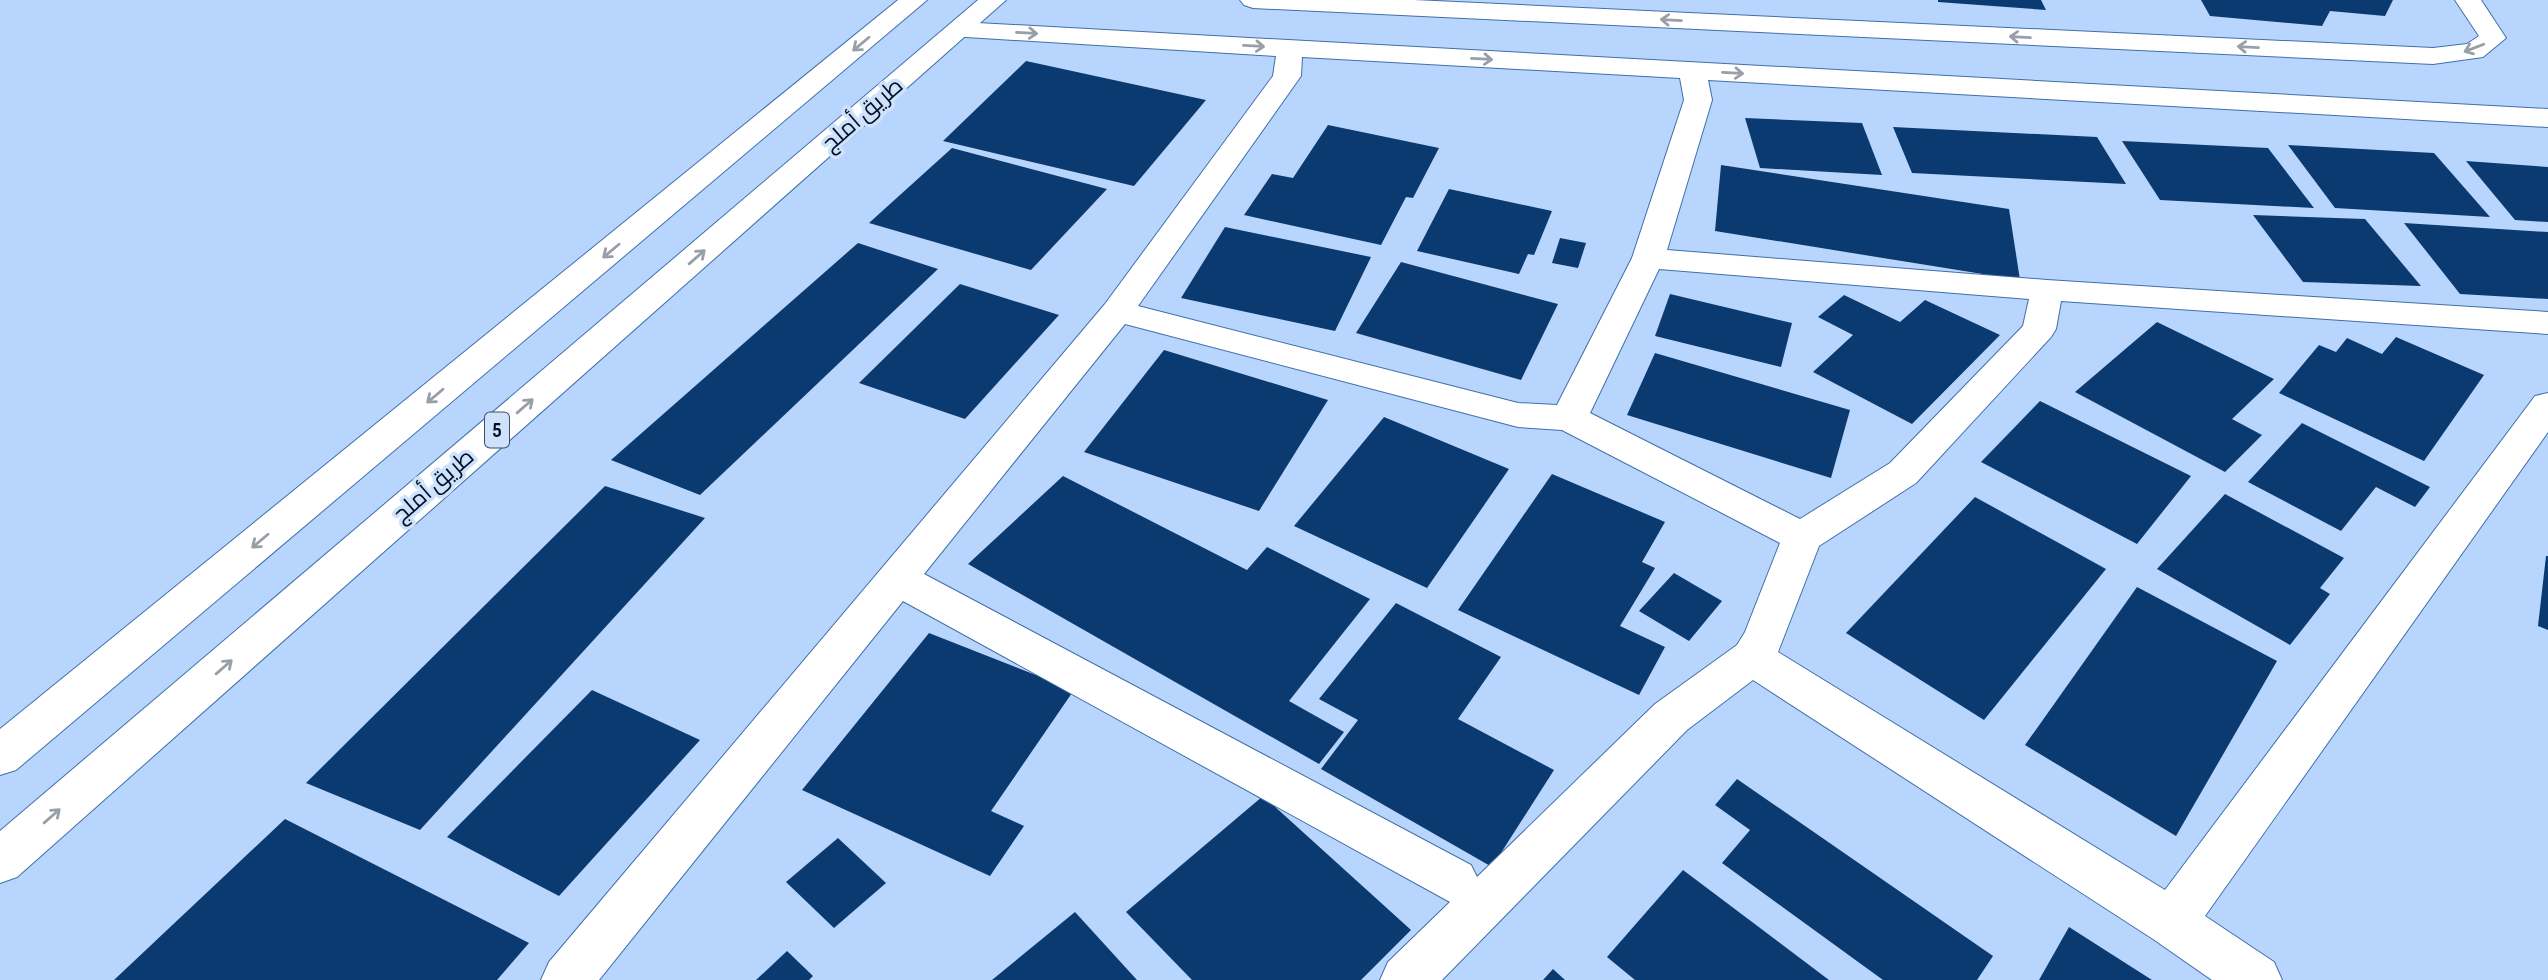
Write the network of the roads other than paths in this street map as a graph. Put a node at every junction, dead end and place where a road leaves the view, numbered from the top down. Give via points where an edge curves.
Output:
1 (914, 0) edge
2 (993, 0) edge
3 (1253, 0) edge
4 (2468, 0) edge
5 (959, 30) junction
6 (1290, 48) junction
7 (1692, 70) junction
8 (2548, 118) edge
9 (1648, 258) junction
10 (2048, 290) junction
11 (1117, 311) junction
12 (2548, 323) edge
13 (2548, 405) edge
14 (1569, 418) junction
15 (1802, 537) junction
16 (898, 579) junction
17 (1752, 657) junction
18 (0, 756) edge
19 (0, 861) edge
20 (1454, 881) dead end
21 (2171, 922) junction
22 (567, 980) edge
23 (1406, 980) edge
24 (2256, 980) edge

1 -> 18 main road
2 - 5 main road, طريق أملج / 5
4 -> 3 main road via 2493,38 2474,51 2433,56
5 -> 6 main road
19 -> 5 main road, طريق أملج / 5
6 -> 7 main road
6 - 11 main road via 1287,76
7 -> 8 main road
7 - 9 main road via 1698,100
9 - 10 main road
9 - 14 main road
10 - 12 main road
10 - 15 main road via 2039,329 1903,473
11 - 14 main road via 1518,415
11 - 16 main road
13 - 21 main road
14 - 15 main road
15 - 17 main road via 1764,639
16 - 20 main road
16 - 22 main road
17 - 21 main road
17 - 23 main road via 1671,717
21 - 24 main road

